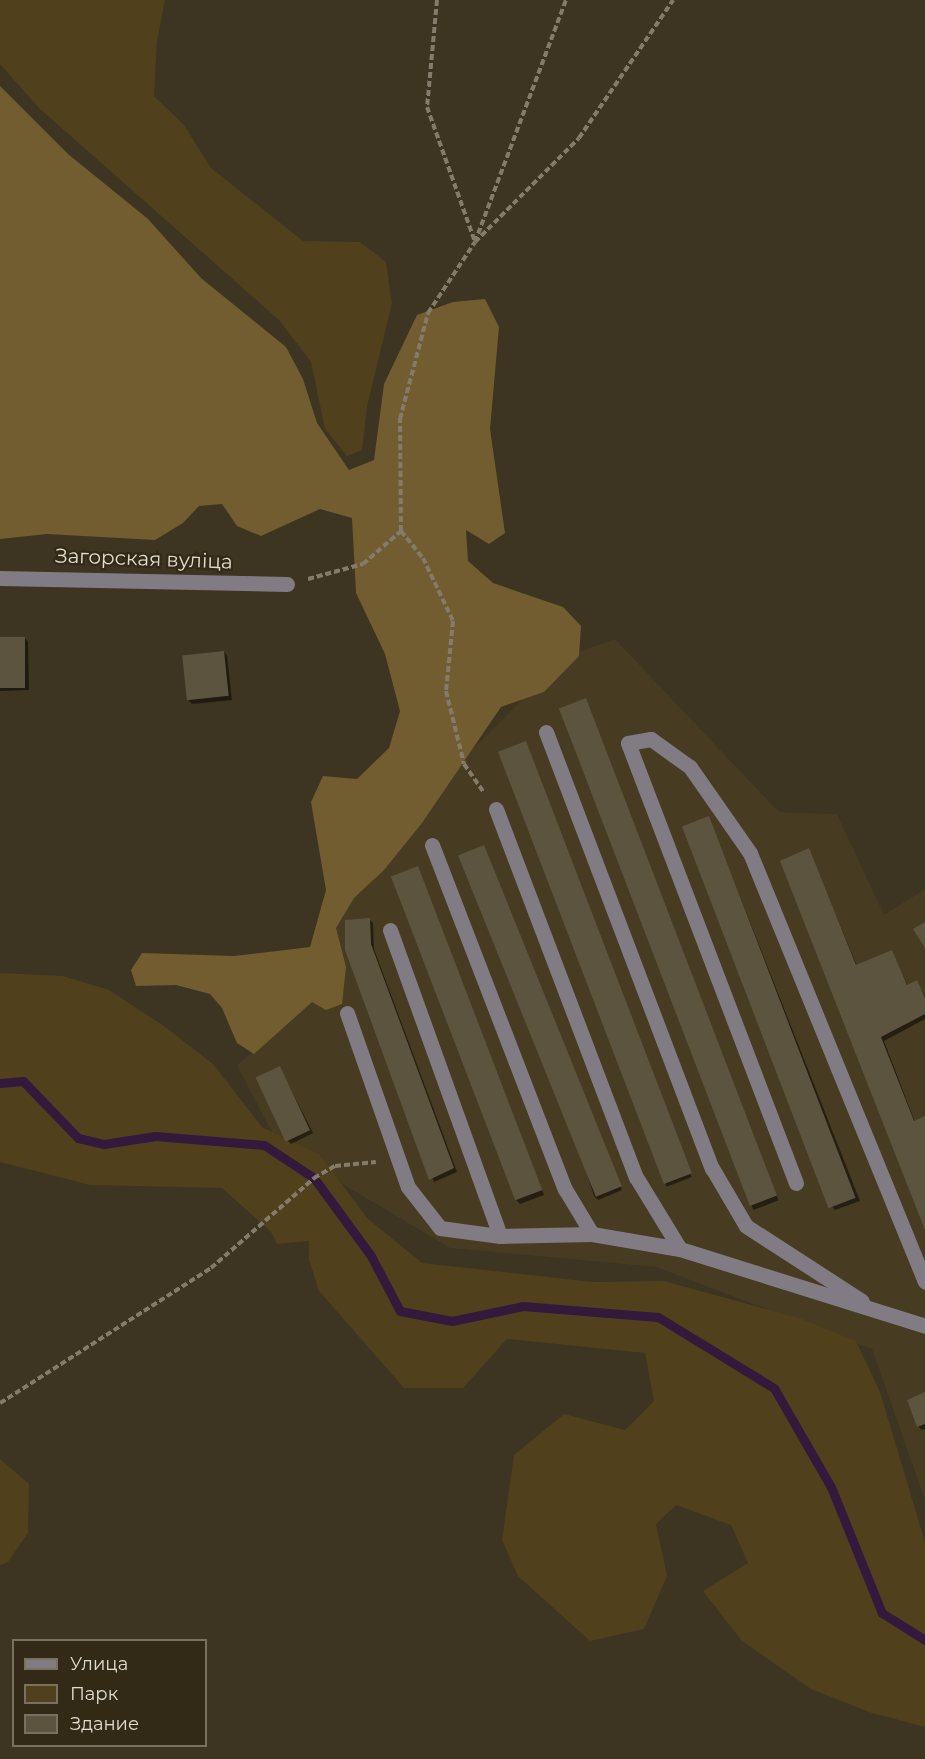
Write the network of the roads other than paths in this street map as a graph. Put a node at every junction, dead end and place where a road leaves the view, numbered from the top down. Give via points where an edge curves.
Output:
1 (0, 578) edge
2 (288, 584) road end
3 (546, 732) dead end
4 (496, 808) road end
5 (432, 845) dead end
6 (390, 930) dead end
7 (347, 1013) dead end
8 (796, 1183) dead end
9 (592, 1234) junction
10 (500, 1236) junction
11 (681, 1249) junction
12 (925, 1282) edge
13 (879, 1313) junction
14 (925, 1326) edge

1 - 2 street, Загорская вуліца
3 - 13 street via 712,1168 746,1226
4 - 11 street via 636,1177
5 - 9 street via 565,1190
6 - 10 street
7 - 10 street via 408,1187 440,1228
8 - 12 street via 628,743 651,739 690,767 750,853
9 - 10 street
9 - 11 street
11 - 13 street
13 - 14 street

